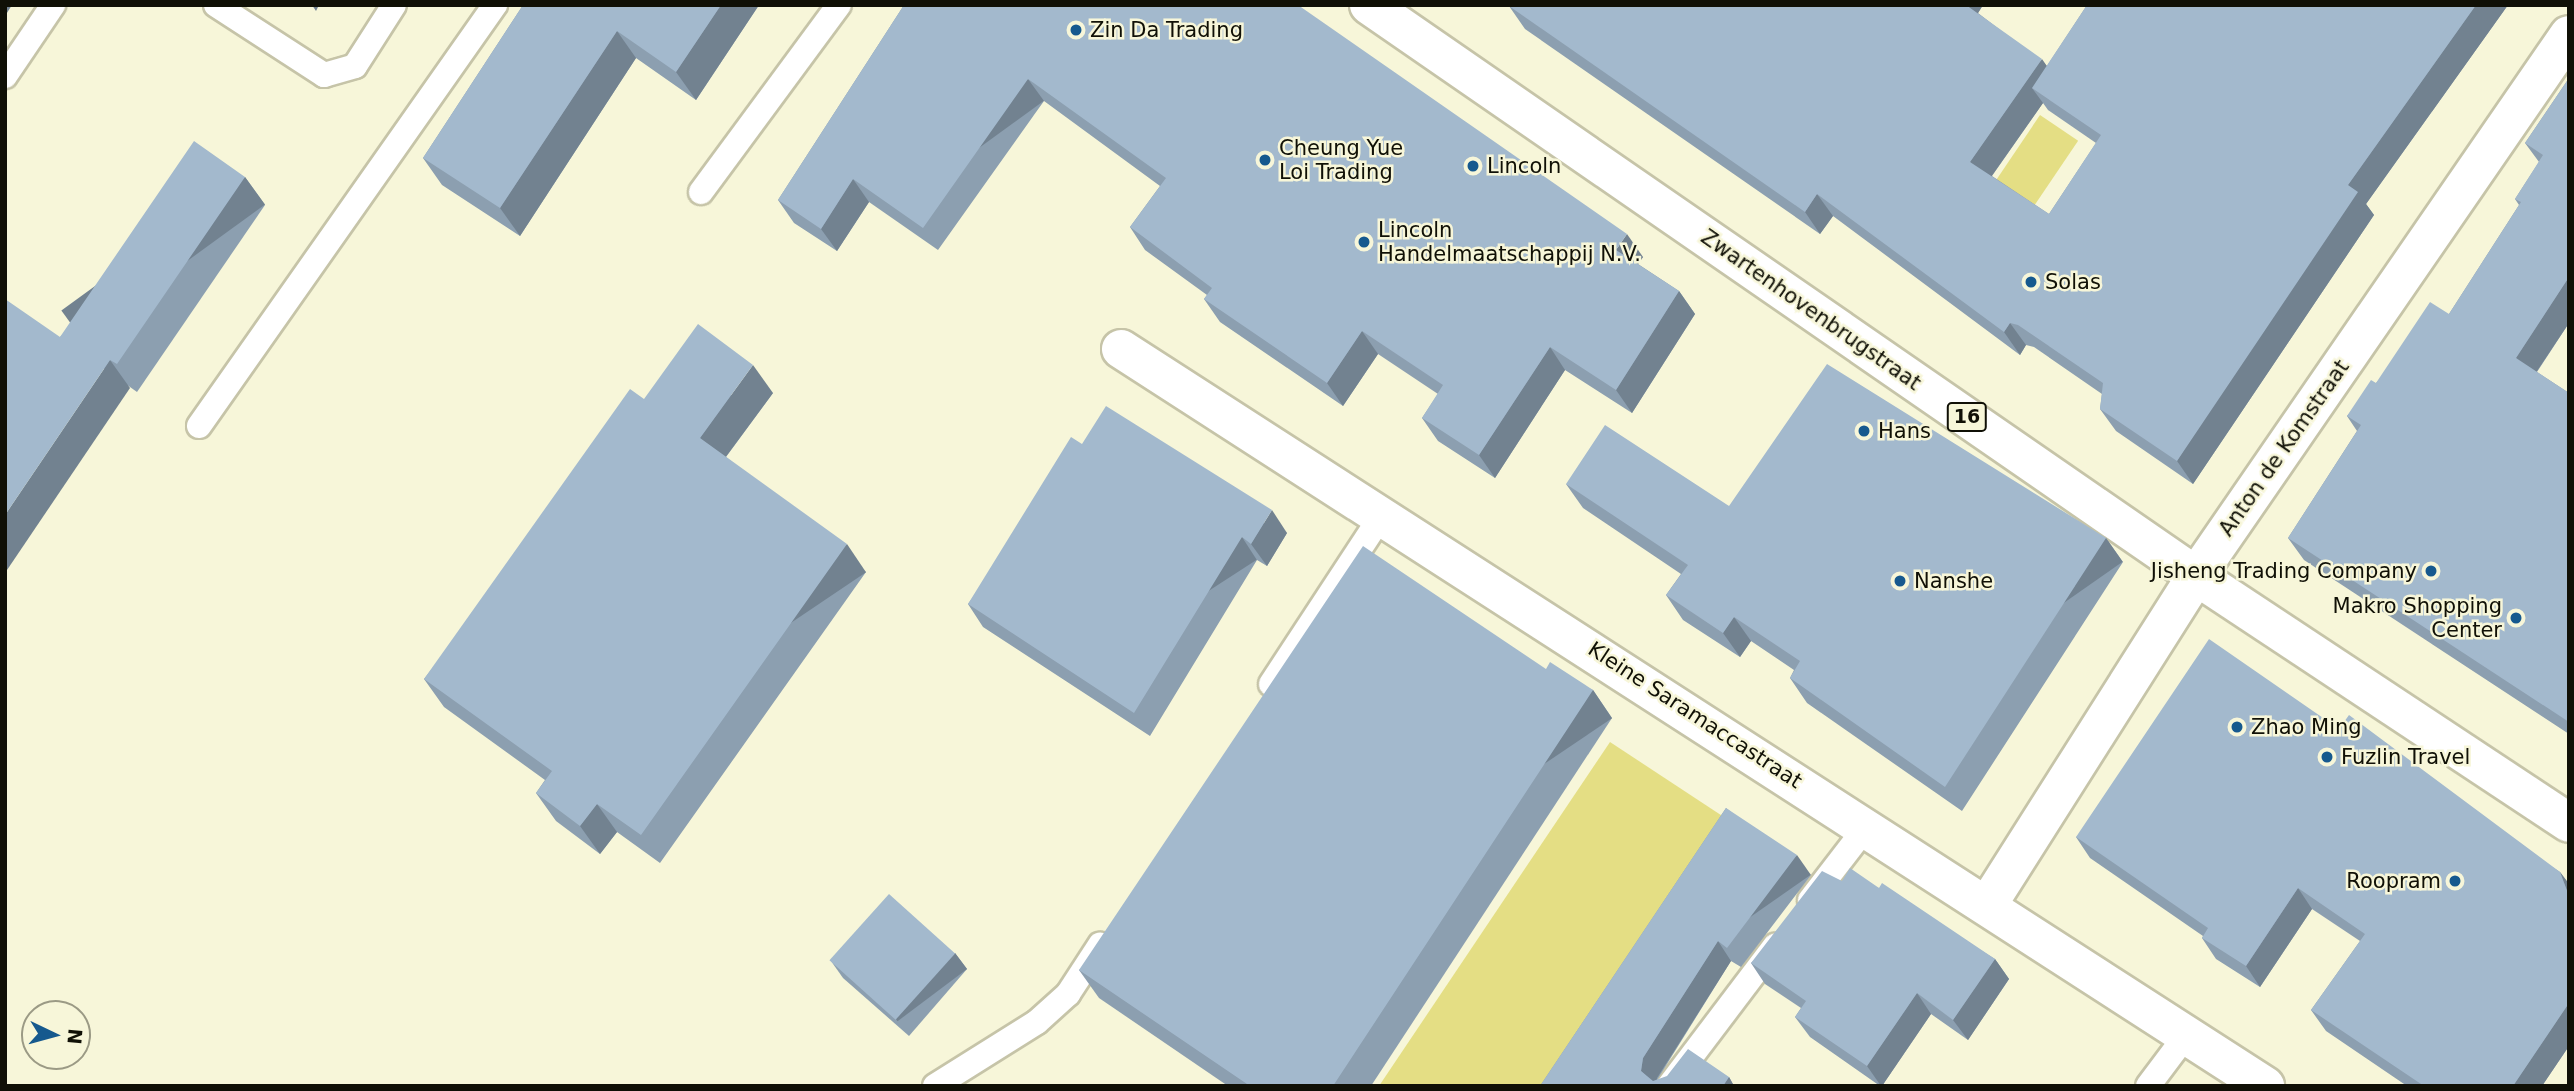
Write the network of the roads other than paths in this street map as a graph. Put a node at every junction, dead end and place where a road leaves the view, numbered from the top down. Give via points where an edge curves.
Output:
1 (53, 5) edge
2 (216, 5) edge
3 (394, 5) edge
4 (495, 5) edge
5 (839, 5) edge
6 (1369, 5) edge
7 (2569, 34) edge
8 (5, 76) edge
9 (701, 192) dead end
10 (1121, 349) dead end
11 (199, 426) dead end
12 (1382, 515) junction
13 (2196, 576) junction
14 (1260, 702) edge
15 (2569, 823) edge
16 (1867, 826) junction
17 (1988, 904) junction
18 (1114, 924) edge
19 (2187, 1034) junction
20 (935, 1086) edge
21 (1669, 1086) edge
22 (2148, 1086) edge
23 (2265, 1086) edge

1 - 8 lane
2 - 3 lane via 324,75 355,66
4 - 11 lane
5 - 9 lane
6 - 13 street, Zwartenhovenbrugstraat / 16
7 - 13 street, Anton de Komstraat
10 - 12 street, Kleine Saramaccastraat
12 - 14 lane
12 - 16 street, Kleine Saramaccastraat
13 - 15 street, Zwartenhovenbrugstraat / 16
13 - 17 street, Anton de Komstraat
16 - 17 street, Kleine Saramaccastraat
16 - 21 lane
17 - 19 street, Kleine Saramaccastraat
18 - 20 lane via 1068,994 995,1052
19 - 22 lane
19 - 23 street, Kleine Saramaccastraat

